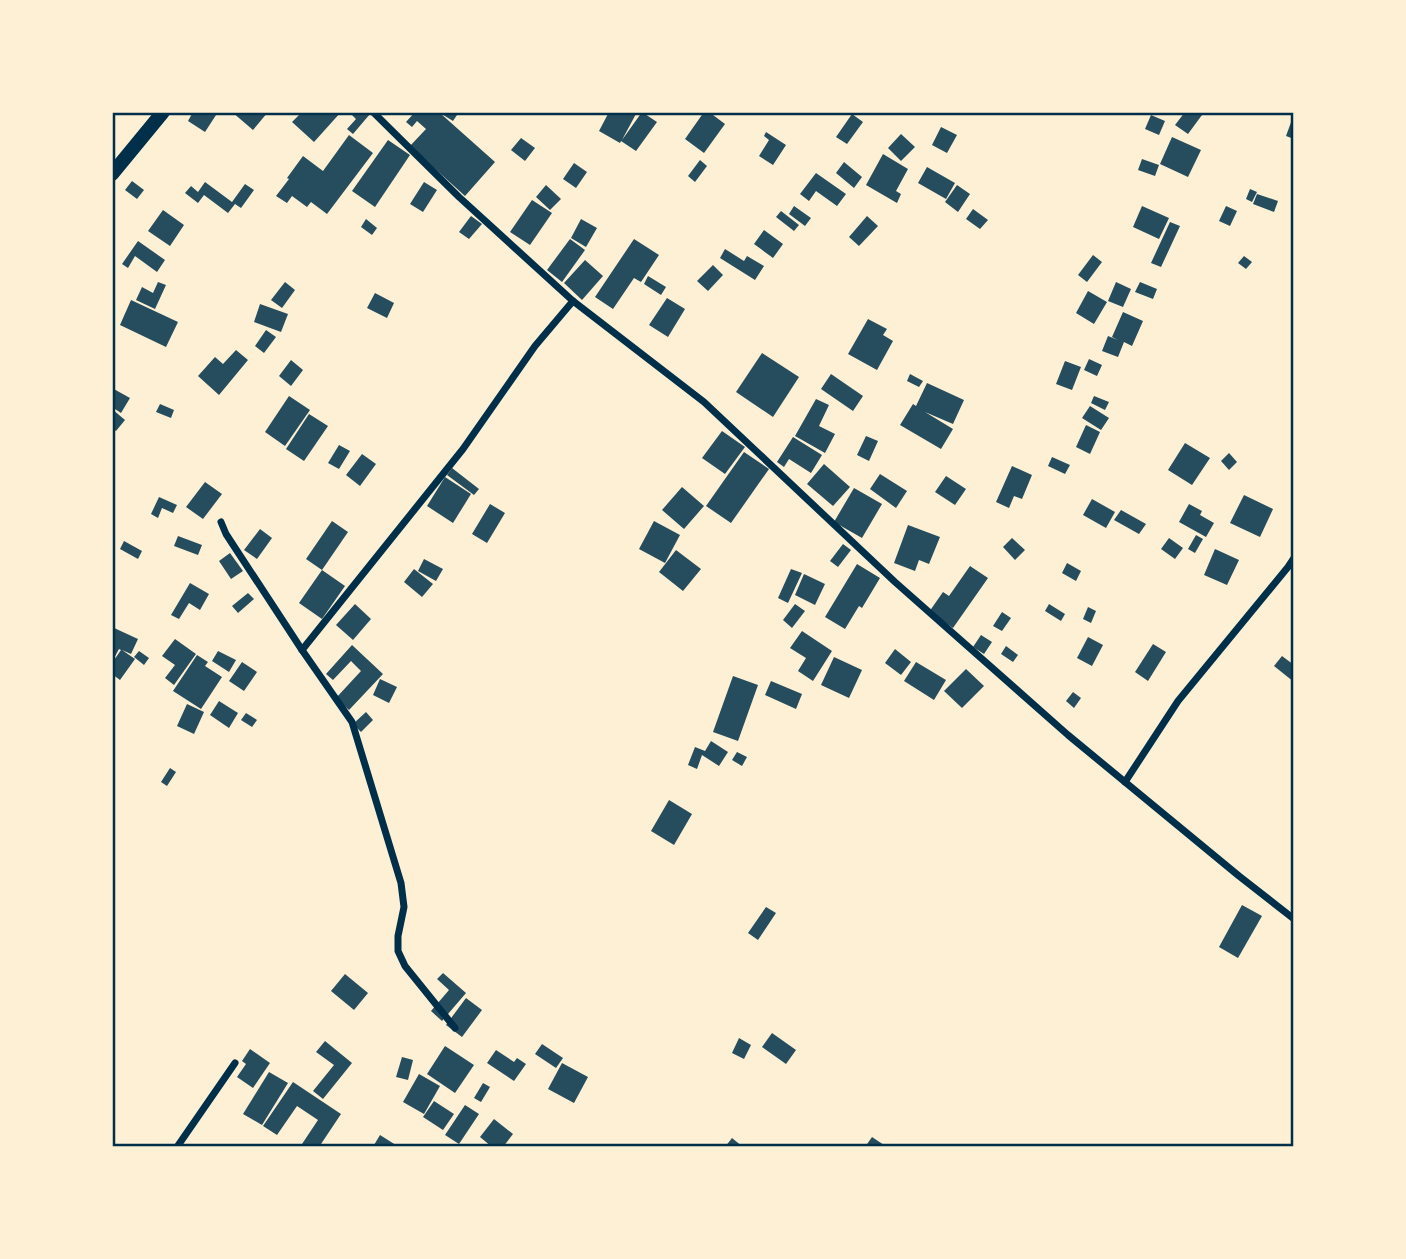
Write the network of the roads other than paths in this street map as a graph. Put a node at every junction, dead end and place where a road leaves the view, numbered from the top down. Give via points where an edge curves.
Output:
1 (163, 112) edge
2 (373, 112) edge
3 (112, 174) edge
4 (573, 301) junction
5 (221, 522) dead end
6 (1294, 558) edge
7 (302, 650) junction
8 (1125, 782) junction
9 (1294, 919) edge
10 (455, 1028) dead end
11 (234, 1063) dead end
12 (177, 1147) edge

1 - 3 highway
2 - 4 street
4 - 7 street via 463,449
4 - 8 street via 704,402 895,582
5 - 7 street
6 - 8 street via 1178,701
7 - 10 street via 352,722 401,883 404,907 398,951
8 - 9 street
11 - 12 street

